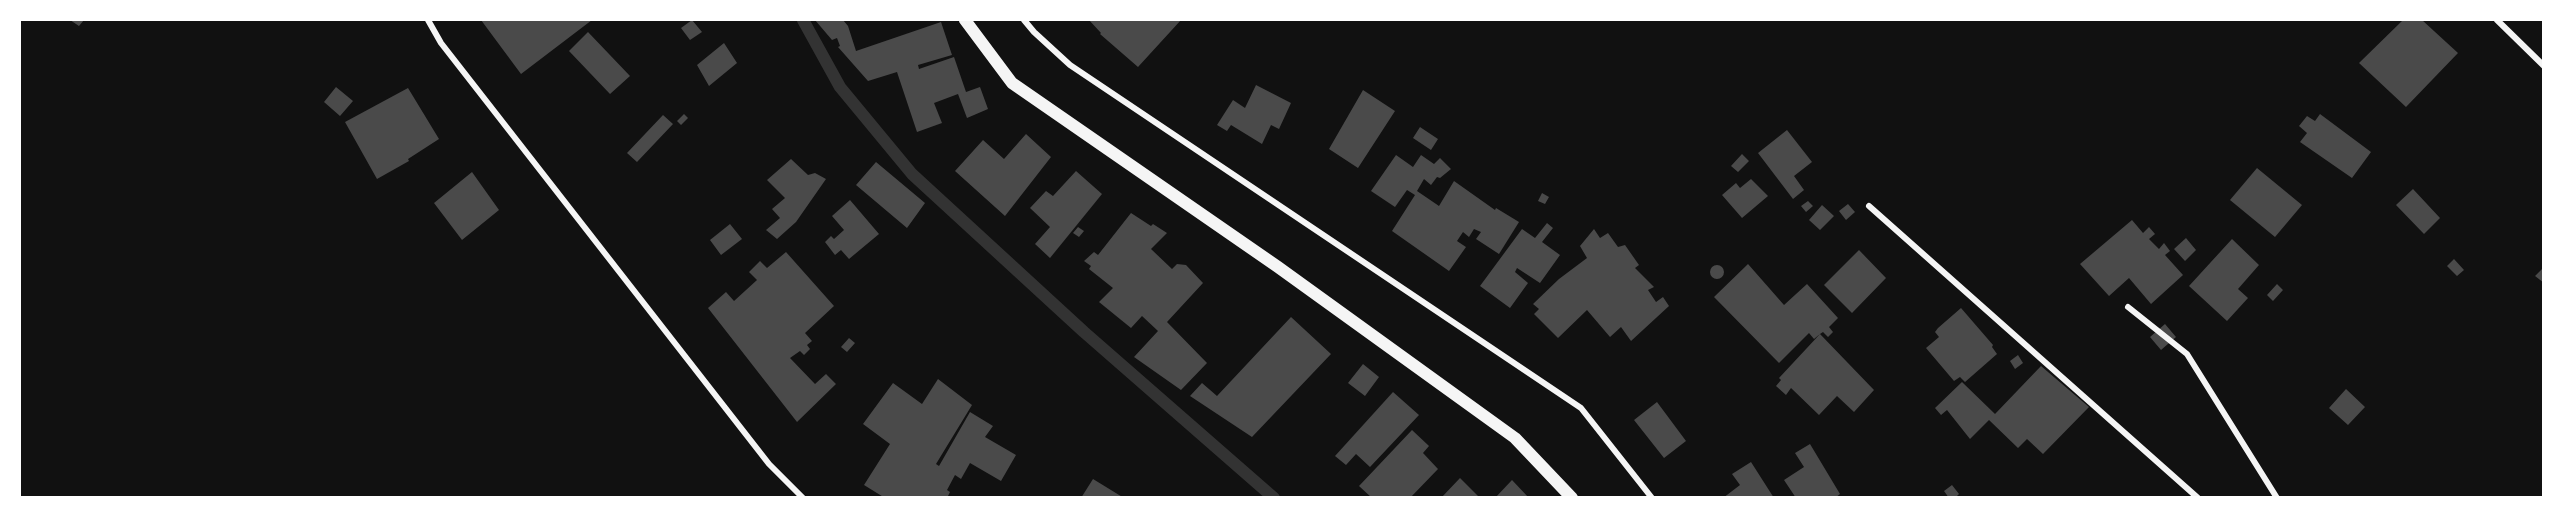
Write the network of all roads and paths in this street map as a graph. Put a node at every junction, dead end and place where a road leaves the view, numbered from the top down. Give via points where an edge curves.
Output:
1 (428, 20) edge
2 (965, 20) edge
3 (1024, 20) edge
4 (2497, 20) edge
5 (2544, 66) edge
6 (1869, 206) dead end
7 (2128, 307) dead end
8 (803, 498) edge
9 (1572, 498) edge
10 (1652, 498) edge
11 (2199, 498) edge
12 (2277, 498) edge

1 - 8 street via 441,43 769,464
2 - 9 main road via 1012,83 1278,267 1515,438
3 - 10 street via 1070,65 1581,408
4 - 5 street
6 - 11 street
7 - 12 street via 2187,354

